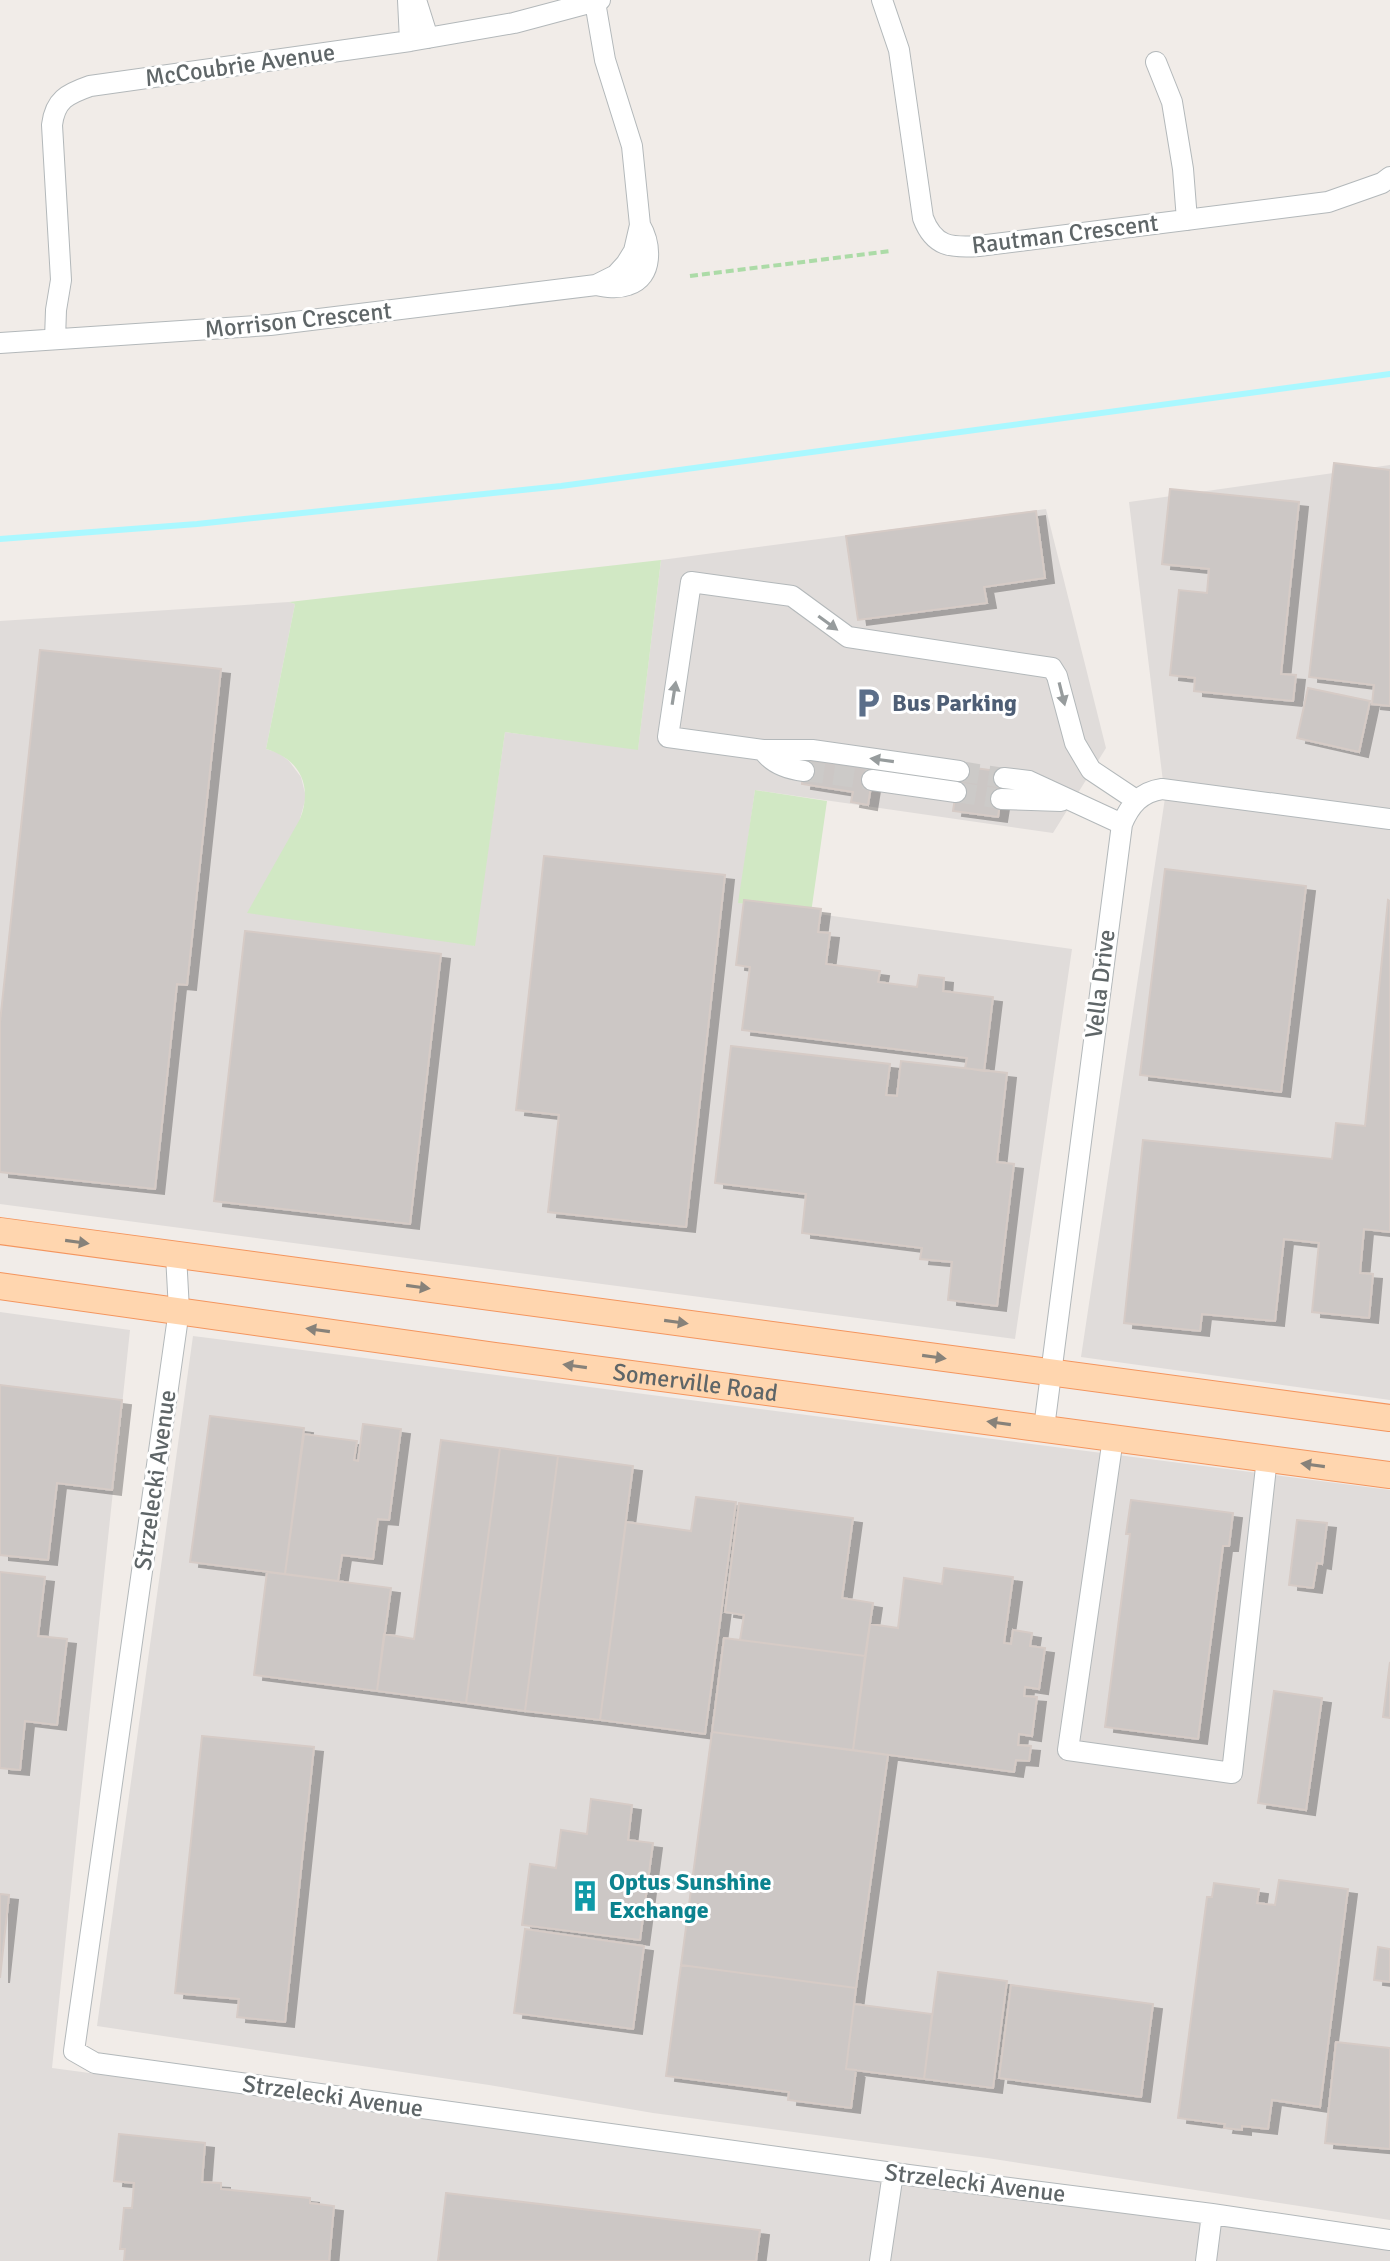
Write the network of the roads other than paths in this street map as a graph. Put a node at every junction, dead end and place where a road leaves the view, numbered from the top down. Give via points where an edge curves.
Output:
1 (408, 0) edge
2 (416, 0) edge
3 (882, 0) edge
4 (598, 1) edge
5 (574, 8) junction
6 (419, 40) junction
7 (605, 60) junction
8 (1156, 62) dead end
9 (1390, 177) edge
10 (1187, 220) junction
11 (64, 339) junction
12 (0, 343) edge
13 (763, 750) junction
14 (804, 771) tunnel mouth
15 (959, 771) tunnel mouth
16 (1004, 778) tunnel mouth
17 (872, 780) tunnel mouth
18 (956, 792) tunnel mouth
19 (1001, 799) tunnel mouth
20 (1136, 800) junction
21 (1073, 801) junction
22 (1390, 819) edge
23 (1122, 824) junction
24 (0, 1231) edge
25 (176, 1255) junction
26 (0, 1286) edge
27 (179, 1310) junction
28 (1051, 1373) junction
29 (1390, 1418) edge
30 (1044, 1428) junction
31 (1113, 1438) junction
32 (1267, 1458) junction
33 (1390, 1475) edge
34 (893, 2173) junction
35 (1212, 2214) junction
36 (1390, 2240) edge
37 (880, 2261) edge
38 (1206, 2261) edge

1 - 6 street
2 - 6 street
3 - 10 street, Rautman Crescent via 899,50 929,235 959,247
4 - 5 street, McCoubrie Avenue
4 - 7 street, Morrison Crescent
5 - 6 street, McCoubrie Avenue
5 - 7 street, Morrison Crescent
6 - 11 street, McCoubrie Avenue via 90,86 60,102 52,125 61,280 68,309
7 - 11 street, Morrison Crescent via 632,146 640,225 647,237 649,256 642,276 630,285 270,325
8 - 10 street via 1172,102
9 - 10 street, Rautman Crescent via 1328,202
11 - 12 street, Morrison Crescent
13 - 14 street via 779,765
15 -> 13 street via 812,750
13 -> 20 street via 668,737 691,582 792,596 848,637 1052,668 1075,743 1091,770
16 - 21 street via 1029,781
17 - 18 street
19 - 21 street
20 - 22 street via 1154,790 1171,790
20 - 23 street, Vella Drive
21 - 23 street
23 - 28 street, Vella Drive
24 -> 25 main road
25 - 27 street, Strzelecki Avenue
25 -> 28 main road
26 - 27 main road, Somerville Road
30 -> 27 main road, Somerville Road
27 - 34 street, Strzelecki Avenue via 74,2051 95,2063
28 - 29 main road
28 - 30 street, Vella Drive
30 - 31 main road, Somerville Road
31 - 32 main road, Somerville Road
31 - 32 street via 1068,1750 1232,1773
33 -> 32 main road, Somerville Road
34 - 35 street, Strzelecki Avenue
34 - 37 street
35 - 36 street, Strzelecki Avenue
35 - 38 street

